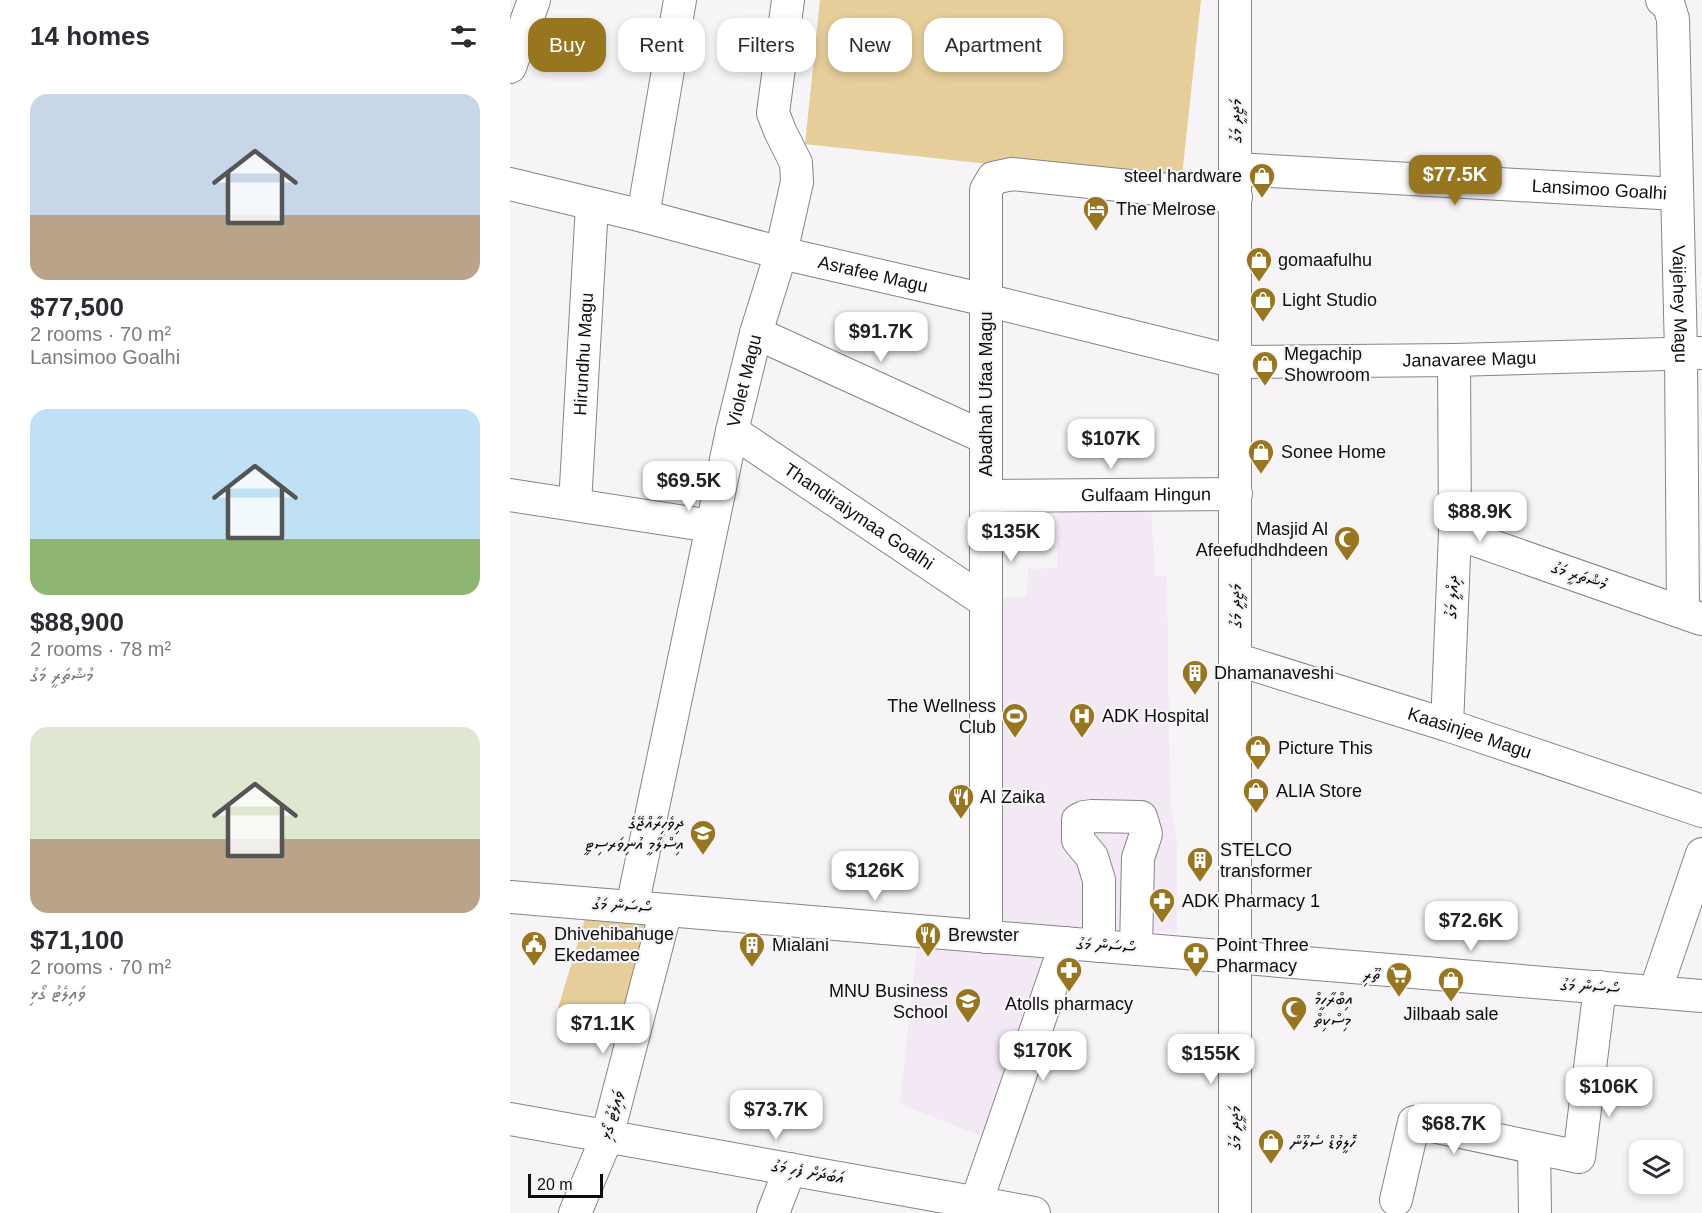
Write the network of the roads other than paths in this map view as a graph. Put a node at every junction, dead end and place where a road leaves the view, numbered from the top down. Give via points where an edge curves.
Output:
1 (680, 0) edge
2 (789, 0) edge
3 (1235, 0) edge
4 (1662, 0) edge
5 (525, 4) edge
6 (510, 67) edge
7 (1689, 103) edge
8 (993, 178) joint
9 (1686, 178) edge
10 (1236, 183) junction
11 (510, 184) edge
12 (592, 204) junction
13 (643, 216) junction
14 (781, 253) junction
15 (986, 300) junction
16 (756, 333) junction
17 (1692, 353) edge
18 (1454, 360) junction
19 (1236, 362) junction
20 (732, 431) junction
21 (986, 438) junction
22 (1236, 494) junction
23 (510, 495) edge
24 (986, 496) junction
25 (575, 504) junction
26 (711, 526) junction
27 (1455, 533) junction
28 (986, 602) junction
29 (1693, 616) edge
30 (1235, 659) junction
31 (1447, 725) junction
32 (1702, 811) edge
33 (1702, 854) edge
34 (510, 897) edge
35 (632, 907) junction
36 (666, 910) junction
37 (986, 937) junction
38 (1066, 943) junction
39 (1099, 946) junction
40 (1136, 949) junction
41 (1235, 957) junction
42 (1600, 987) junction
43 (1655, 992) junction
44 (1702, 996) edge
45 (510, 1119) edge
46 (608, 1137) junction
47 (1534, 1148) junction
48 (790, 1169) junction
49 (1396, 1200) dead end
50 (976, 1203) junction
51 (575, 1213) edge
52 (774, 1213) edge
53 (1034, 1213) edge
54 (1236, 1213) edge
55 (1535, 1213) edge

1 - 13 street
2 - 14 street, Violet Magu via 773,113 796,163 797,182
3 - 10 street, މަޖީދީ މަގު
4 - 7 street, Vaijehey Magu via 1669,6 1673,19
5 - 6 street
7 - 9 street, Vaijehey Magu
8 - 10 street, Lansimoo Goalhi via 1012,174
8 - 15 street, Abadhah Ufaa Magu via 986,190
9 - 10 street, Lansimoo Goalhi
9 - 17 street, Vaijehey Magu
10 - 19 street, މަޖީދީ މަގު
11 - 12 street, Asrafee Magu
12 - 13 street, Asrafee Magu
12 - 25 street, Hirundhu Magu
13 - 14 street, Asrafee Magu
14 - 15 street, Asrafee Magu
14 - 16 street, Violet Magu
15 - 19 street, Asrafee Magu
15 - 21 street, Abadhah Ufaa Magu
16 - 20 street, Violet Magu
16 - 21 street
17 - 18 street, Janavaree Magu
17 - 29 street, Vaijehey Magu
18 - 19 street, Janavaree Magu
18 - 27 street, ދިއްލީ މަގު
19 - 22 street, މަޖީދީ މަގު
20 - 26 street, Violet Magu
20 - 28 street, Thandiraiymaa Goalhi
21 - 24 street, Abadhah Ufaa Magu
22 - 24 street, Gulfaam Hingun
22 - 30 street, މަޖީދީ މަގު
23 - 25 street
24 - 28 street, Abadhah Ufaa Magu
25 - 26 street
26 - 35 street, Violet Magu
27 - 29 street, މުޝްތަރީ މަގު
27 - 31 street, ދިއްލީ މަގު
28 - 37 street, Abadhah Ufaa Magu
30 - 31 street, Kaasinjee Magu
30 - 41 street, މަޖީދީ މަގު
31 - 32 street, Kaasinjee Magu
33 - 43 street
34 - 35 street, ސޯސަން މަގު
35 - 36 street, ސޯސަން މަގު
36 - 37 street, ސޯސަން މަގު
36 - 46 street, ވައިލެޓު ގޯޅި
37 - 38 street, ސޯސަން މަގު
38 - 39 street, ސޯސަން މަގު
38 - 50 street
39 - 40 street, ސޯސަން މަގު
39 - 40 street via 1099,880 1092,857 1078,840 1078,820 1092,816 1141,817 1146,834 1138,858
40 - 41 street, ސޯސަން މަގު
41 - 42 street, ސޯސަން މަގު
41 - 54 street, މަޖީދީ މަގު
42 - 43 street, ސޯސަން މަގު
42 - 47 street via 1579,1157
43 - 44 street, ސޯސަން މަގު
45 - 46 street, އަބަދަށް ފެހި މަގު
46 - 48 street, އަބަދަށް ފެހި މަގު
46 - 51 street, ވައިލެޓު ގޯޅި
47 - 49 street via 1414,1122
47 - 55 street
48 - 50 street, އަބަދަށް ފެހި މަގު
48 - 52 street
50 - 53 street, އަބަދަށް ފެހި މަގު

